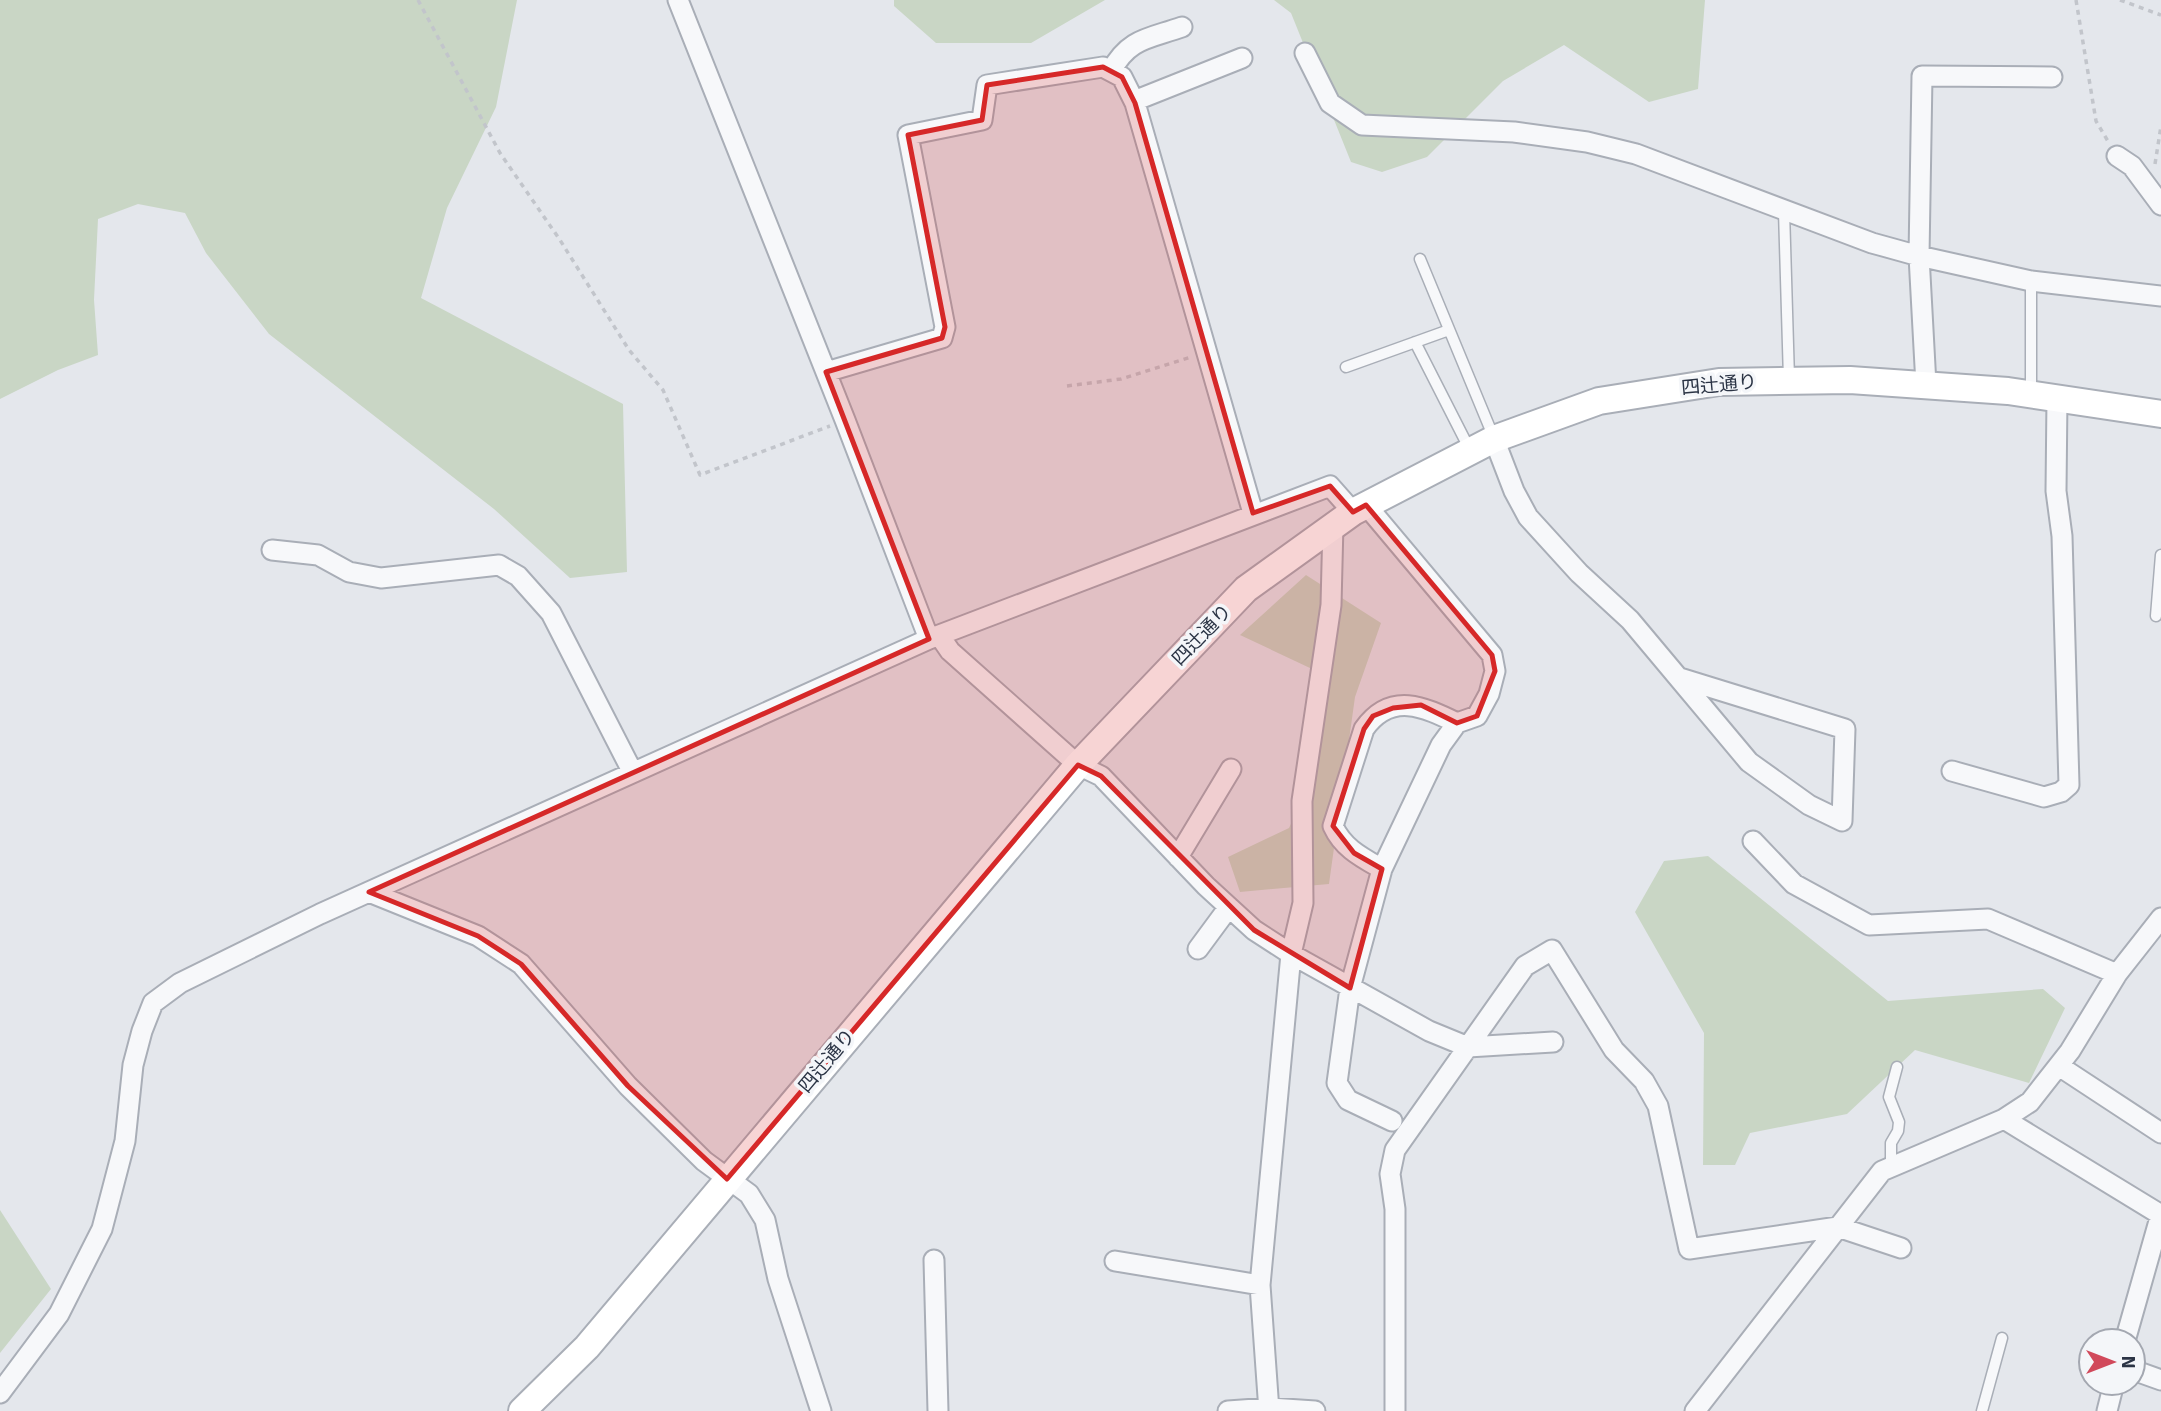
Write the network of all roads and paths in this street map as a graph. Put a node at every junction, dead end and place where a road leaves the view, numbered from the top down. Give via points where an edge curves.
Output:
1 (418, 0) edge
2 (678, 0) edge
3 (2076, 0) edge
4 (2120, 0) edge
5 (2161, 15) edge
6 (1182, 27) dead end
7 (1305, 53) dead end
8 (1242, 58) dead end
9 (1111, 71) junction
10 (2052, 77) dead end
11 (1134, 101) junction
12 (2161, 126) edge
13 (2117, 156) joint
14 (2156, 197) edge
15 (1784, 211) junction
16 (1919, 256) junction
17 (1420, 259) dead end
18 (2031, 281) junction
19 (2161, 296) edge
20 (1449, 330) junction
21 (1415, 342) junction
22 (1206, 352) junction
23 (1346, 367) dead end
24 (826, 372) junction
25 (1789, 379) junction
26 (1926, 385) junction
27 (1067, 386) dead end
28 (2044, 396) junction
29 (2161, 414) edge
30 (845, 420) junction
31 (1494, 439) junction
32 (1470, 451) junction
33 (1253, 513) junction
34 (1350, 514) junction
35 (272, 550) dead end
36 (2161, 555) edge
37 (2156, 616) dead end
38 (934, 637) junction
39 (1680, 678) junction
40 (1457, 723) junction
41 (1078, 765) junction
42 (1231, 769) dead end
43 (632, 771) junction
44 (1952, 771) dead end
45 (1753, 841) dead end
46 (1178, 857) junction
47 (1381, 869) junction
48 (369, 892) junction
49 (1229, 907) junction
50 (2161, 918) edge
51 (1198, 949) dead end
52 (1291, 954) junction
53 (2117, 974) junction
54 (1350, 988) junction
55 (1553, 1042) dead end
56 (1468, 1047) junction
57 (2059, 1066) junction
58 (1897, 1067) dead end
59 (2004, 1119) junction
60 (1392, 1121) dead end
61 (2161, 1133) edge
62 (1891, 1168) junction
63 (727, 1179) junction
64 (2161, 1215) edge
65 (1838, 1227) junction
66 (1901, 1248) dead end
67 (934, 1260) dead end
68 (1115, 1261) dead end
69 (1260, 1285) junction
70 (2129, 1327) edge
71 (2001, 1338) dead end
72 (0, 1393) edge
73 (1269, 1410) edge
74 (522, 1411) edge
75 (821, 1411) edge
76 (938, 1411) edge
77 (1228, 1411) edge
78 (1315, 1411) edge
79 (1395, 1411) edge
80 (1695, 1411) edge
81 (1982, 1411) edge

1 - 30 path via 500,153 629,350 663,390 700,475
2 - 24 street
3 - 13 path via 2096,121
4 - 5 path
6 - 9 street via 1138,42 1122,52
7 - 15 street via 1330,103 1362,125 1514,132 1587,142 1636,154
8 - 11 street
9 - 11 street via 1122,77
9 - 24 street via 1103,67 987,85 982,120 908,135 945,327 942,338
10 - 16 street via 1922,76
11 - 22 street
12 - 14 path
13 - 14 street via 2132,166
15 - 16 street
15 - 25 lane
16 - 18 street
16 - 26 street
17 - 20 lane
18 - 19 street
18 - 28 lane
20 - 21 lane
20 - 31 lane
21 - 23 lane
21 - 32 lane
22 - 27 path via 1121,379
22 - 33 street
24 - 30 street
25 - 26 street, 四辻通り
25 - 31 street, 四辻通り via 1719,382 1599,401
26 - 28 street, 四辻通り
28 - 29 street, 四辻通り
28 - 44 street via 2062,536 2069,785 2044,797
30 - 38 street
31 - 32 street, 四辻通り
31 - 39 street via 1528,517
32 - 34 street, 四辻通り
33 - 34 street via 1330,486
33 - 38 street
34 - 40 street via 1492,655 1489,694 1477,716
34 - 41 street, 四辻通り via 1246,589
34 - 52 street via 1331,605 1302,801 1303,903
35 - 43 street via 318,555 349,572 381,578 499,565 518,576 551,613
36 - 37 lane
38 - 41 street
38 - 43 street
39 - 39 street via 1845,729 1842,821 1809,805 1749,762
40 - 47 street via 1441,745
40 - 47 street via 1421,705 1373,716 1364,729 1333,825 1339,839 1354,853
41 - 46 street via 1101,776
41 - 63 street, 四辻通り
42 - 46 street
43 - 48 street
45 - 53 street via 1794,884 1869,925 1988,919
46 - 49 street
47 - 54 street
48 - 63 street via 478,936 521,964 628,1086
48 - 72 street via 180,983 153,1003 133,1065 125,1141 102,1229 59,1314
49 - 51 street
49 - 52 street
50 - 53 street
52 - 54 street
52 - 69 street
53 - 57 street
54 - 56 street
54 - 60 street via 1337,1083 1348,1100
55 - 56 street
56 - 65 street via 1525,966 1552,950 1615,1050 1644,1081 1658,1107 1689,1249
56 - 79 street via 1395,1150 1390,1174 1395,1209
57 - 59 street via 2030,1102
57 - 61 street
58 - 62 lane via 1889,1097 1899,1122 1891,1143
59 - 62 street
59 - 64 street
62 - 65 street via 1882,1171
63 - 74 street, 四辻通り via 587,1347
63 - 75 street via 750,1194 765,1220 778,1279
64 - 70 street
65 - 66 street
65 - 80 street
67 - 76 street
68 - 69 street
69 - 73 street
71 - 81 lane
73 - 77 street
73 - 78 street

